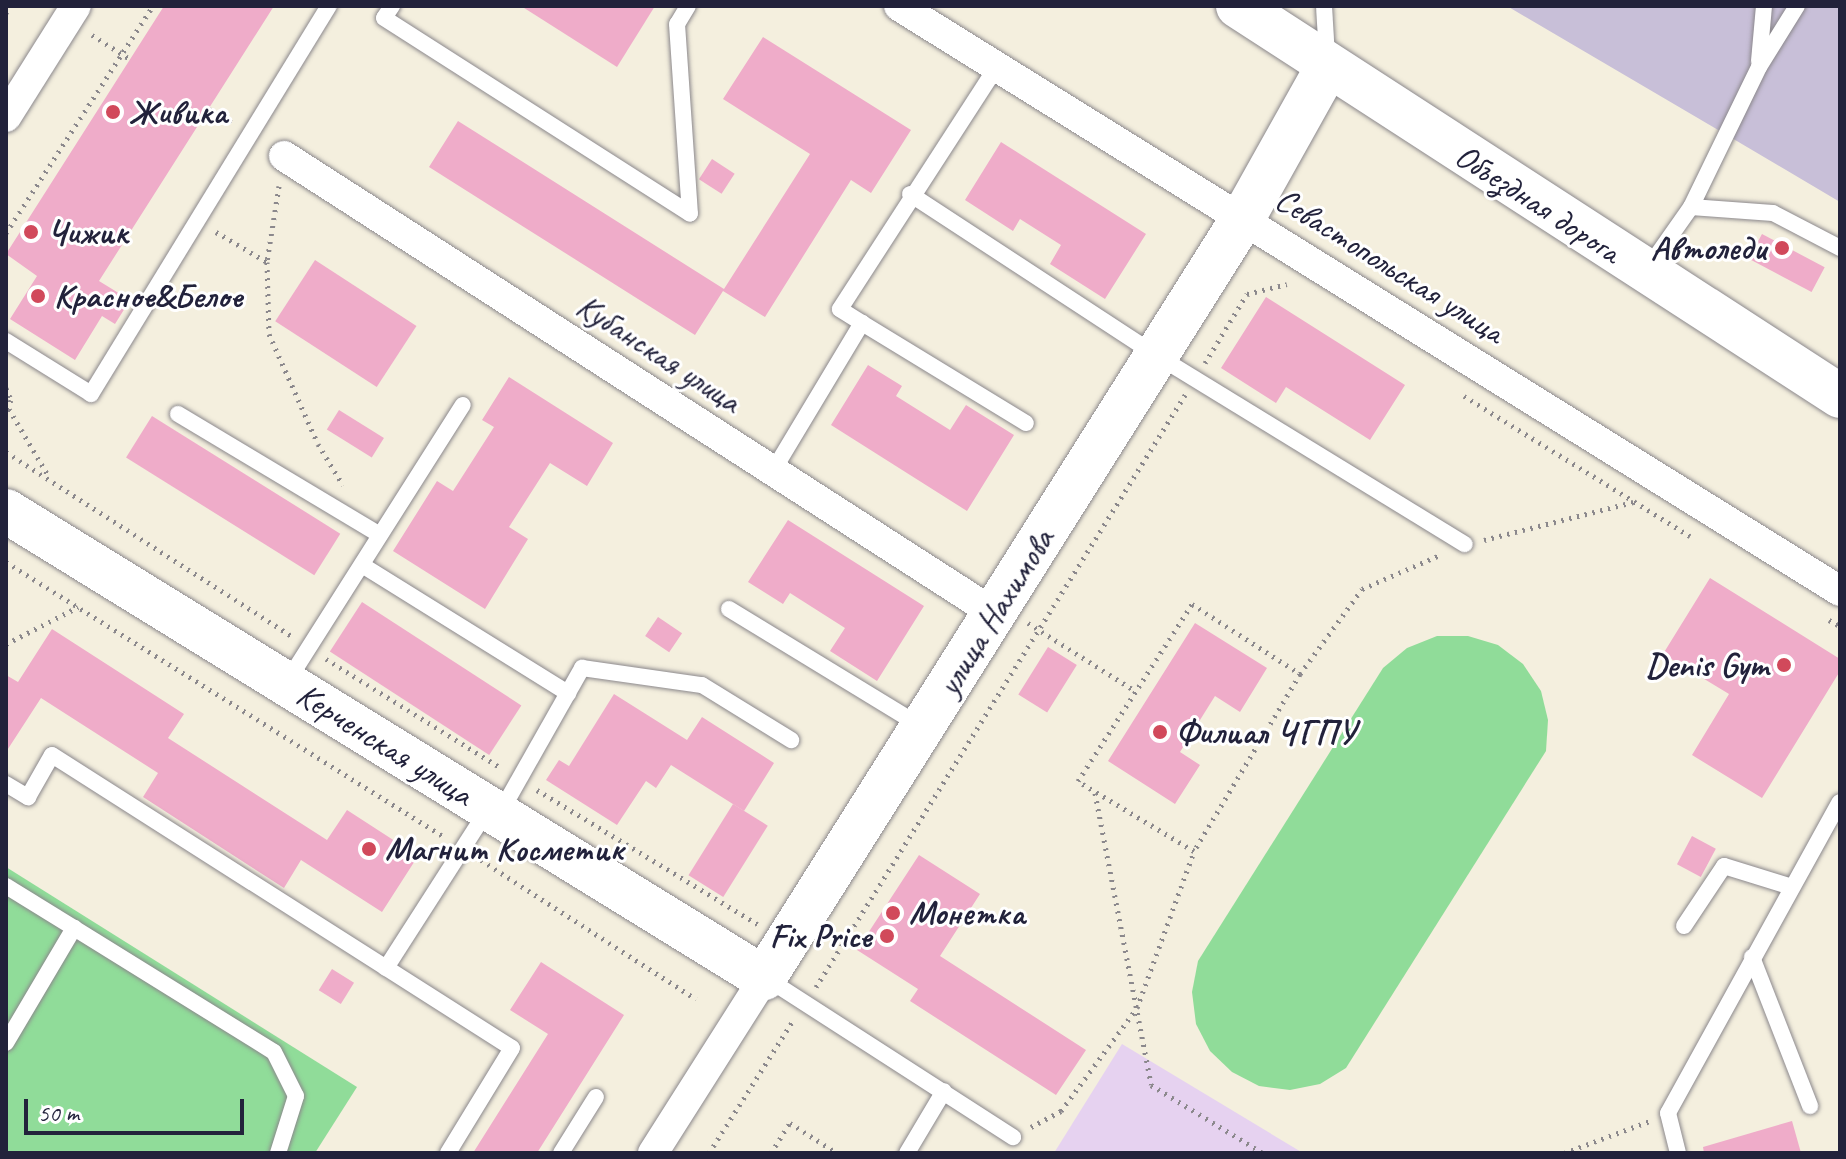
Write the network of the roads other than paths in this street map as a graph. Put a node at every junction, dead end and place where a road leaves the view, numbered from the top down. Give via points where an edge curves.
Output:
1 (329, 6) edge
2 (392, 6) edge
3 (688, 6) edge
4 (899, 6) edge
5 (1238, 6) edge
6 (1324, 6) edge
7 (1764, 6) edge
8 (1797, 6) edge
9 (71, 13) edge
10 (997, 66) junction
11 (1328, 66) junction
12 (1759, 67) junction
13 (6, 117) edge
14 (284, 156) road end
15 (910, 194) junction
16 (1691, 207) junction
17 (1243, 218) junction
18 (1840, 248) edge
19 (1644, 272) junction
20 (862, 323) junction
21 (6, 341) edge
22 (1156, 355) junction
23 (1840, 396) edge
24 (463, 405) dead end
25 (178, 414) dead end
26 (1026, 423) dead end
27 (773, 471) junction
28 (6, 511) edge
29 (374, 531) junction
30 (1465, 544) dead end
31 (362, 565) junction
32 (1840, 591) edge
33 (729, 609) dead end
34 (997, 609) junction
35 (297, 665) junction
36 (568, 693) junction
37 (922, 727) junction
38 (791, 740) dead end
39 (6, 784) edge
40 (502, 800) junction
41 (1839, 810) edge
42 (6, 886) edge
43 (1792, 887) junction
44 (1684, 926) dead end
45 (74, 928) junction
46 (1752, 957) junction
47 (775, 960) junction
48 (386, 968) junction
49 (6, 1043) edge
50 (944, 1091) junction
51 (596, 1097) dead end
52 (1810, 1106) dead end
53 (1013, 1137) road end
54 (278, 1153) edge
55 (448, 1153) edge
56 (561, 1153) edge
57 (653, 1153) edge
58 (907, 1153) edge
59 (1678, 1153) edge

1 - 21 lane via 91,394
2 - 3 lane via 384,18 690,214 677,24
4 - 10 street, Севастопольская улица
5 - 11 street, Объездная дорога
6 - 11 lane
7 - 12 lane
8 - 12 lane
9 - 13 street
10 - 15 lane
10 - 17 street, Севастопольская улица
11 - 17 street, улица Нахимова
11 - 19 street, Объездная дорога
12 - 16 lane
14 - 27 street, Кубанская улица
15 - 20 lane via 840,309
15 - 22 lane
16 - 18 lane via 1773,213
16 - 19 lane
17 - 22 street, улица Нахимова
17 - 32 street, Севастопольская улица
19 - 23 street, Объездная дорога
20 - 26 lane
20 - 27 lane
22 - 30 lane
22 - 34 street, улица Нахимова
24 - 29 lane
25 - 29 lane
27 - 34 street, Кубанская улица
28 - 35 street, Керченская улица
29 - 31 lane
31 - 35 lane
31 - 36 lane
33 - 37 lane
34 - 37 street, улица Нахимова
35 - 40 street, Керченская улица
36 - 38 lane via 582,668 702,685
36 - 40 lane
37 - 47 street, улица Нахимова
39 - 48 lane via 28,797 52,755
40 - 47 street, Керченская улица
40 - 48 lane via 463,849
41 - 43 lane
42 - 45 lane
43 - 44 lane via 1724,866
43 - 46 lane
45 - 49 lane
45 - 54 lane via 274,1052 296,1096
46 - 52 lane
46 - 59 lane via 1668,1113
47 - 50 lane via 804,1003
47 - 57 street, улица Нахимова
48 - 55 lane via 512,1048
50 - 53 lane
50 - 58 lane
51 - 56 lane

